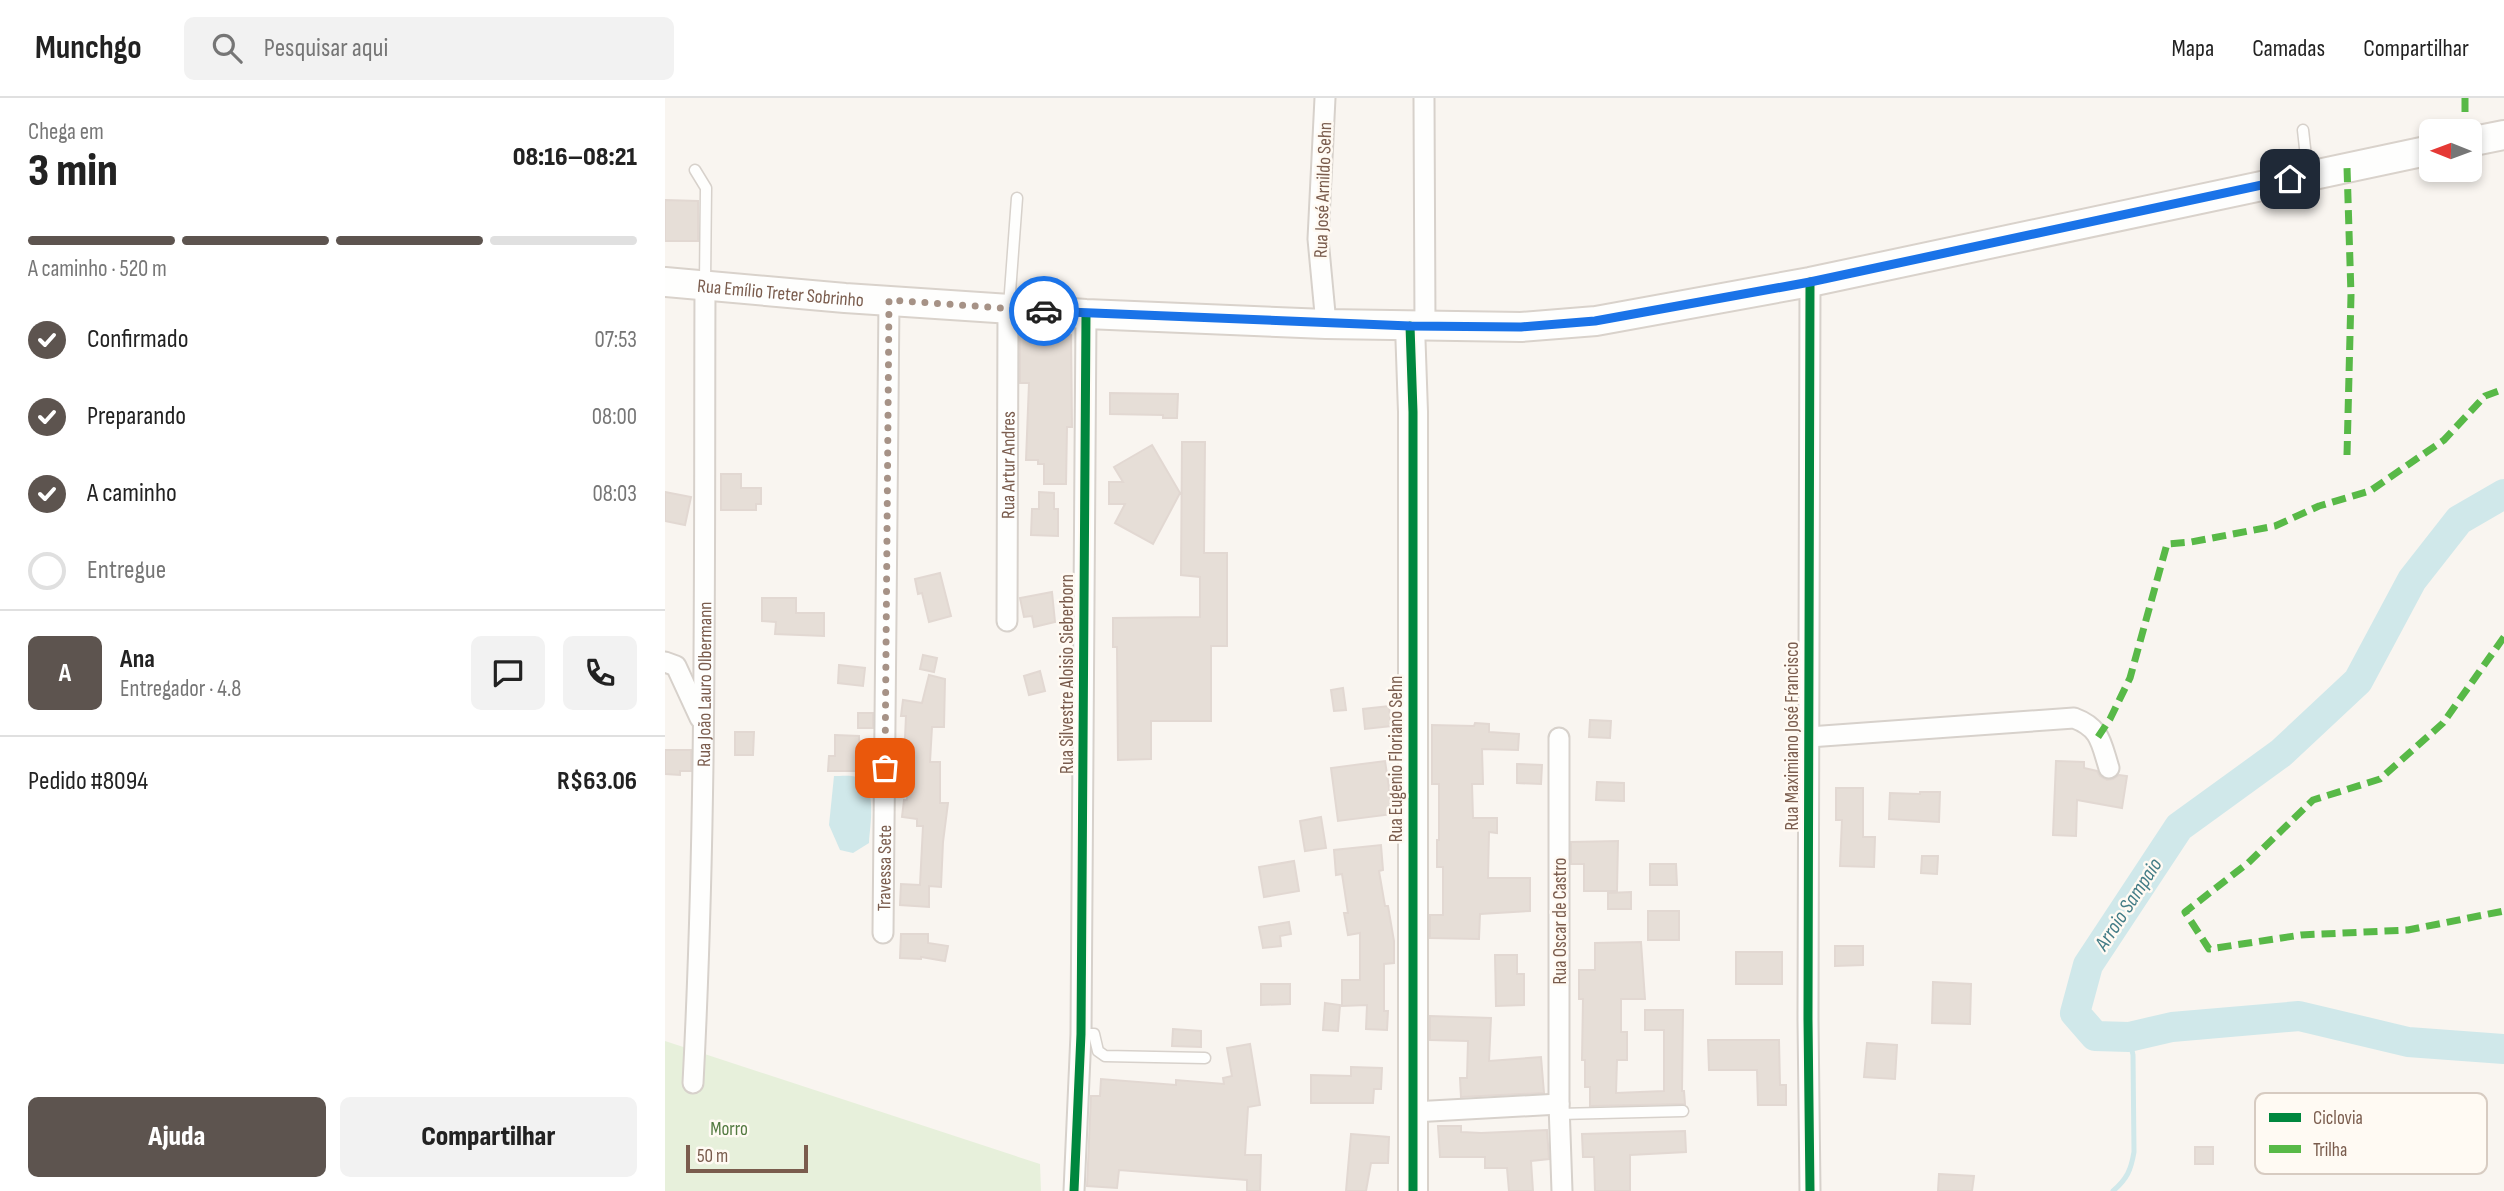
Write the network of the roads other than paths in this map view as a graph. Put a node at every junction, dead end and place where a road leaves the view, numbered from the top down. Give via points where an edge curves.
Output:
1 (1325, 98) edge
2 (1424, 98) edge
3 (2303, 130) dead end
4 (2504, 135) edge
5 (2482, 139) edge
6 (2419, 153) edge
7 (695, 170) dead end
8 (2308, 176) junction
9 (1017, 198) dead end
10 (665, 282) edge
11 (1810, 282) junction
12 (705, 286) junction
13 (889, 300) junction
14 (1008, 308) junction
15 (1086, 314) junction
16 (1326, 324) junction
17 (1417, 326) junction
18 (1007, 621) dead end
19 (665, 662) edge
20 (703, 726) junction
21 (1809, 737) junction
22 (1559, 738) dead end
23 (2109, 768) dead end
24 (883, 933) dead end
25 (1080, 1034) junction
26 (1205, 1058) dead end
27 (693, 1083) dead end
28 (1559, 1109) junction
29 (1683, 1111) dead end
30 (1413, 1112) junction
31 (1074, 1191) edge
32 (1413, 1191) edge
33 (1562, 1191) edge
34 (1810, 1191) edge

1 - 16 street, Rua José Arnildo Sehn via 1318,239
2 - 17 street
3 - 8 lane
4 - 5 main road
6 - 8 main road, Rua Emílio Treter Sobrinho
7 - 12 lane via 706,188
8 - 11 main road, Rua Emílio Treter Sobrinho
9 - 14 lane
10 - 12 main road, Rua Emílio Treter Sobrinho
11 - 17 main road, Rua Emílio Treter Sobrinho via 1595,321 1521,327
11 - 21 street, Rua Maximiano José Francisco
12 - 13 main road, Rua Emílio Treter Sobrinho
12 - 20 street, Rua João Lauro Olbermann
13 - 14 main road, Rua Emílio Treter Sobrinho
13 - 24 street, Travessa Sete
14 - 15 main road, Rua Emílio Treter Sobrinho
14 - 18 street, Rua Artur Andres
15 - 16 main road, Rua Emílio Treter Sobrinho
15 - 25 street, Rua Silvestre Aloisio Sieberborn
16 - 17 main road, Rua Emílio Treter Sobrinho
17 - 30 main road, Rua Eugenio Floriano Sehn via 1413,412
19 - 20 street via 676,666
20 - 27 street, Rua João Lauro Olbermann
21 - 23 street via 2074,718 2089,724
21 - 34 street, Rua Maximiano José Francisco
22 - 28 street, Rua Oscar de Castro
25 - 26 lane via 1094,1034 1098,1051 1105,1056
25 - 31 street, Rua Silvestre Aloisio Sieberborn
28 - 29 lane
28 - 30 street
28 - 33 street, Rua Oscar de Castro
30 - 32 main road, Rua Eugenio Floriano Sehn

